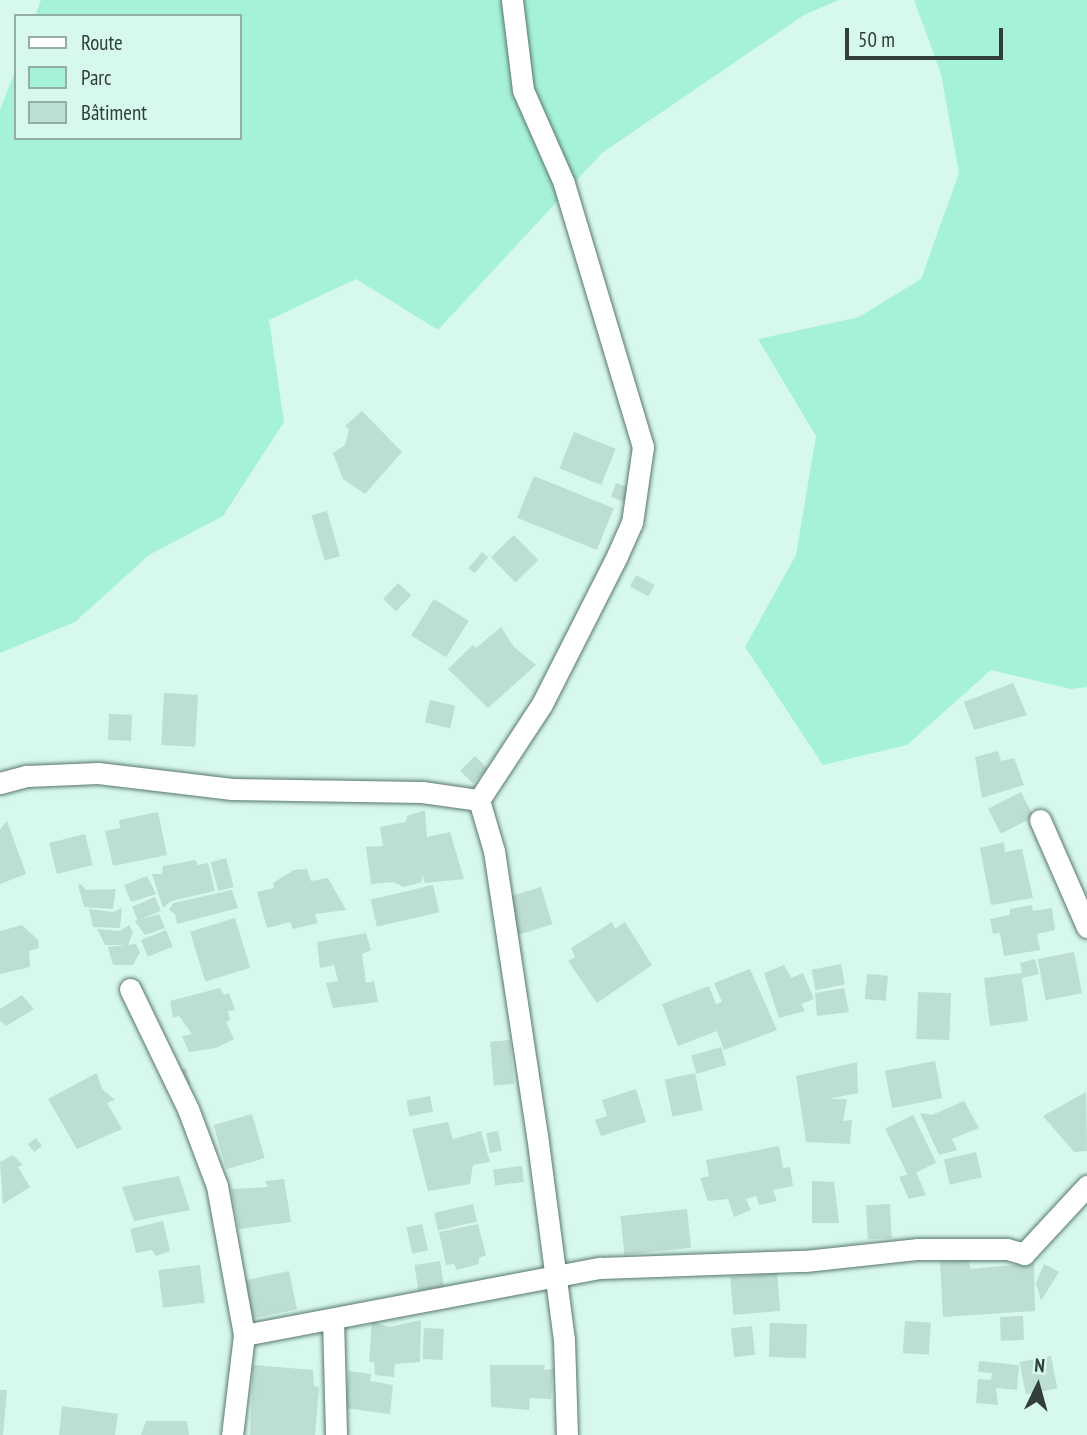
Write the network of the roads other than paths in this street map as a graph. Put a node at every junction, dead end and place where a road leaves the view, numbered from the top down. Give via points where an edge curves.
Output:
1 (512, 0) edge
2 (0, 783) edge
3 (479, 800) junction
4 (1040, 820) dead end
5 (1087, 927) edge
6 (130, 989) dead end
7 (1087, 1186) edge
8 (556, 1274) junction
9 (333, 1319) junction
10 (244, 1335) junction
11 (232, 1435) edge
12 (336, 1435) edge
13 (566, 1435) edge

1 - 3 street via 523,90 564,183 643,447 632,523 617,556 542,704
2 - 3 street via 27,776 98,773 232,789 422,792
3 - 8 street via 494,851
4 - 5 street
6 - 10 street via 188,1109 217,1186
7 - 8 street via 1024,1254 1007,1249 918,1249 805,1261
8 - 9 street
8 - 13 street via 564,1340
9 - 10 street
9 - 12 street
10 - 11 street

